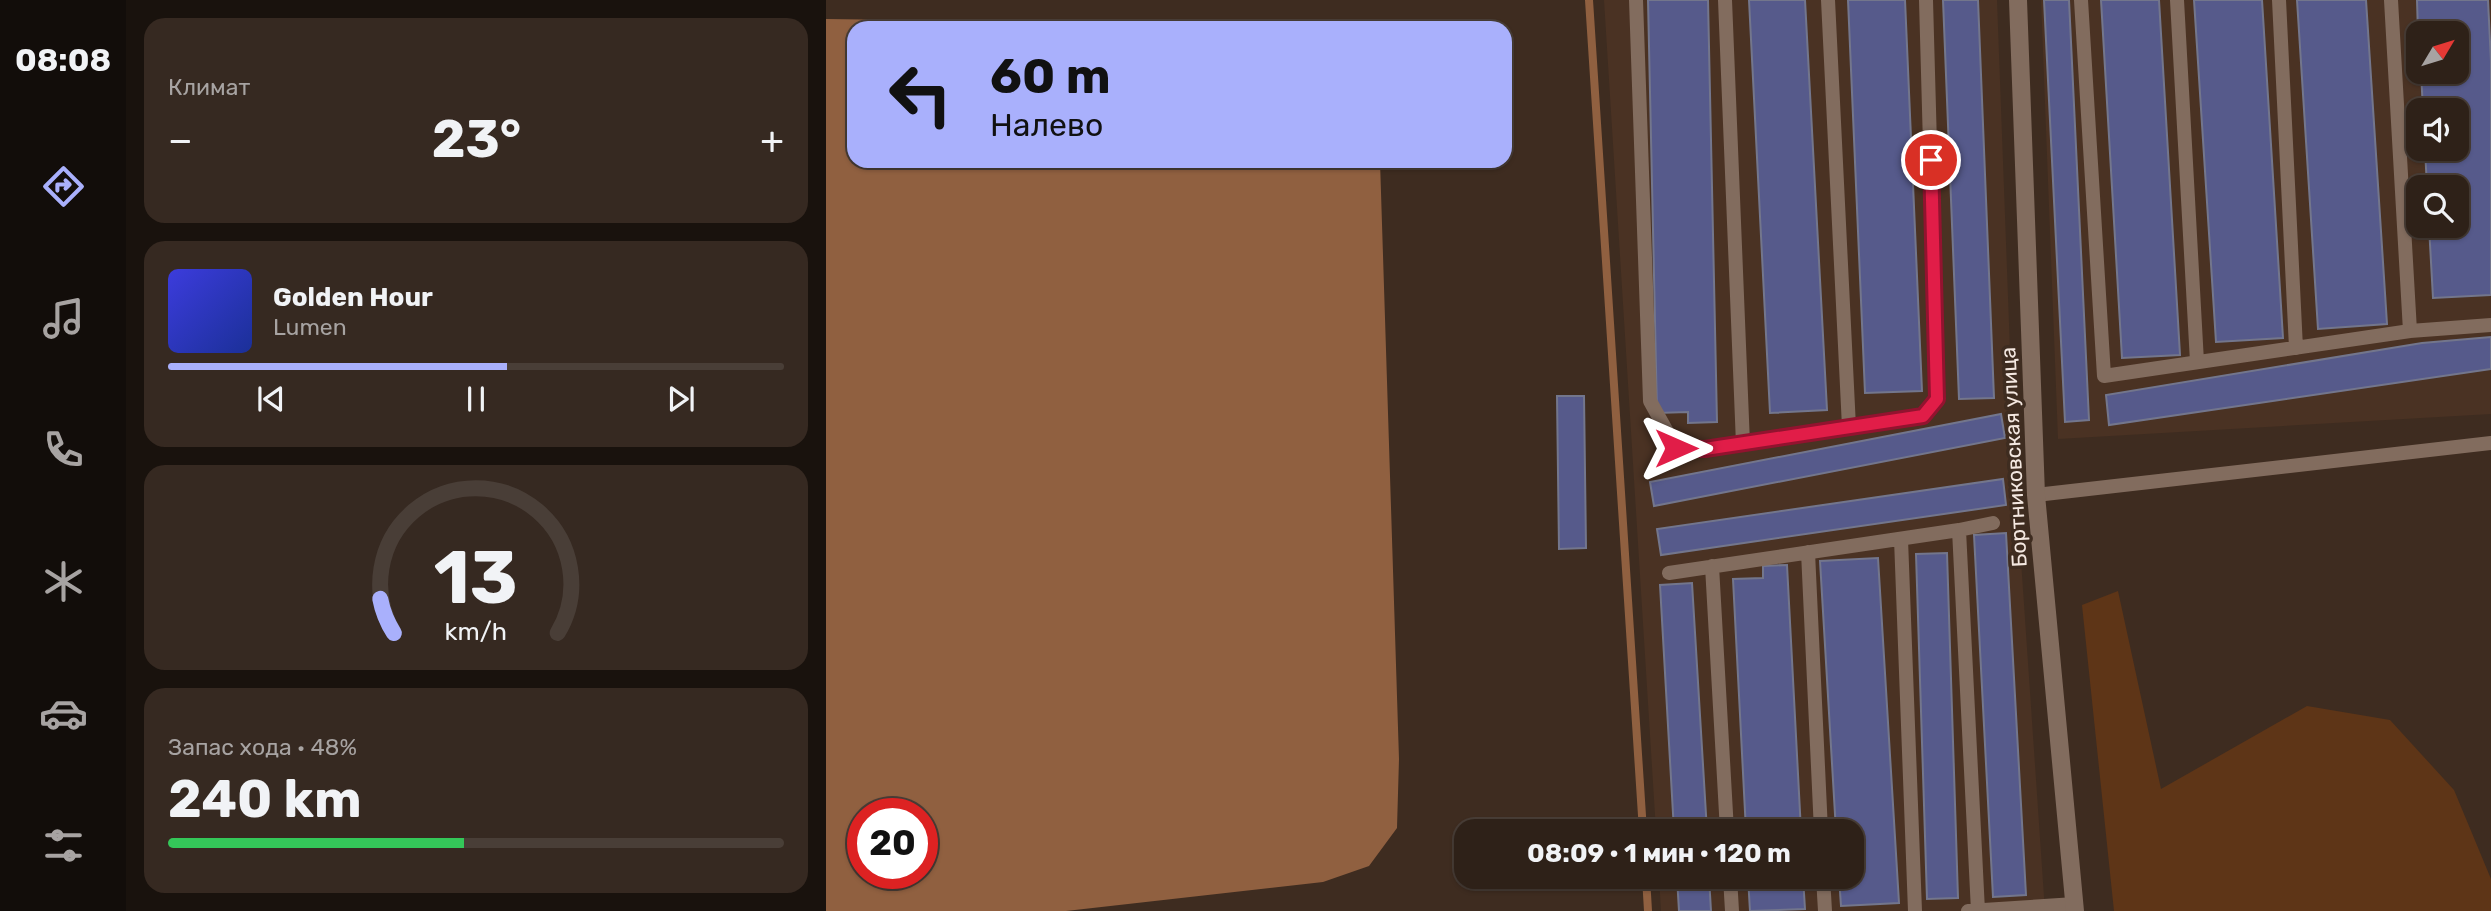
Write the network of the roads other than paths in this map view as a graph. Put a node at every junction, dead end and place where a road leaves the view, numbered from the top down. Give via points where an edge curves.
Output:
1 (1636, 0) edge
2 (1725, 0) edge
3 (1828, 0) edge
4 (1926, 0) edge
5 (2018, 0) edge
6 (2081, 0) edge
7 (2178, 0) edge
8 (2278, 0) edge
9 (2391, 0) edge
10 (2491, 325) edge
11 (2410, 331) junction
12 (2296, 348) junction
13 (2197, 362) junction
14 (1849, 427) junction
15 (1743, 443) junction
16 (2491, 443) edge
17 (2036, 495) junction
18 (1993, 523) dead end
19 (1959, 530) junction
20 (1901, 539) junction
21 (1808, 552) junction
22 (1712, 566) junction
23 (1669, 573) dead end
24 (1726, 819) edge
25 (1820, 819) edge
26 (1731, 889) edge
27 (1824, 889) edge
28 (2075, 908) edge
29 (1732, 911) edge
30 (1825, 911) edge
31 (1915, 911) edge
32 (1968, 911) edge
33 (1978, 911) edge

1 - 15 lane via 1650,401 1676,448
2 - 15 lane
3 - 14 lane
4 - 14 lane via 1937,399 1923,416
5 - 17 street, Бортниковская улица
6 - 13 lane via 2104,376
7 - 13 lane
8 - 12 lane
9 - 11 lane
10 - 11 lane
11 - 12 lane
12 - 13 lane
14 - 15 lane
16 - 17 lane
17 - 28 street, Бортниковская улица
18 - 19 lane
19 - 20 lane
19 - 33 lane
20 - 21 lane
20 - 31 lane
21 - 22 lane
21 - 25 lane
22 - 23 lane
22 - 24 lane
26 - 29 lane
27 - 30 lane
28 - 33 lane
32 - 33 lane

